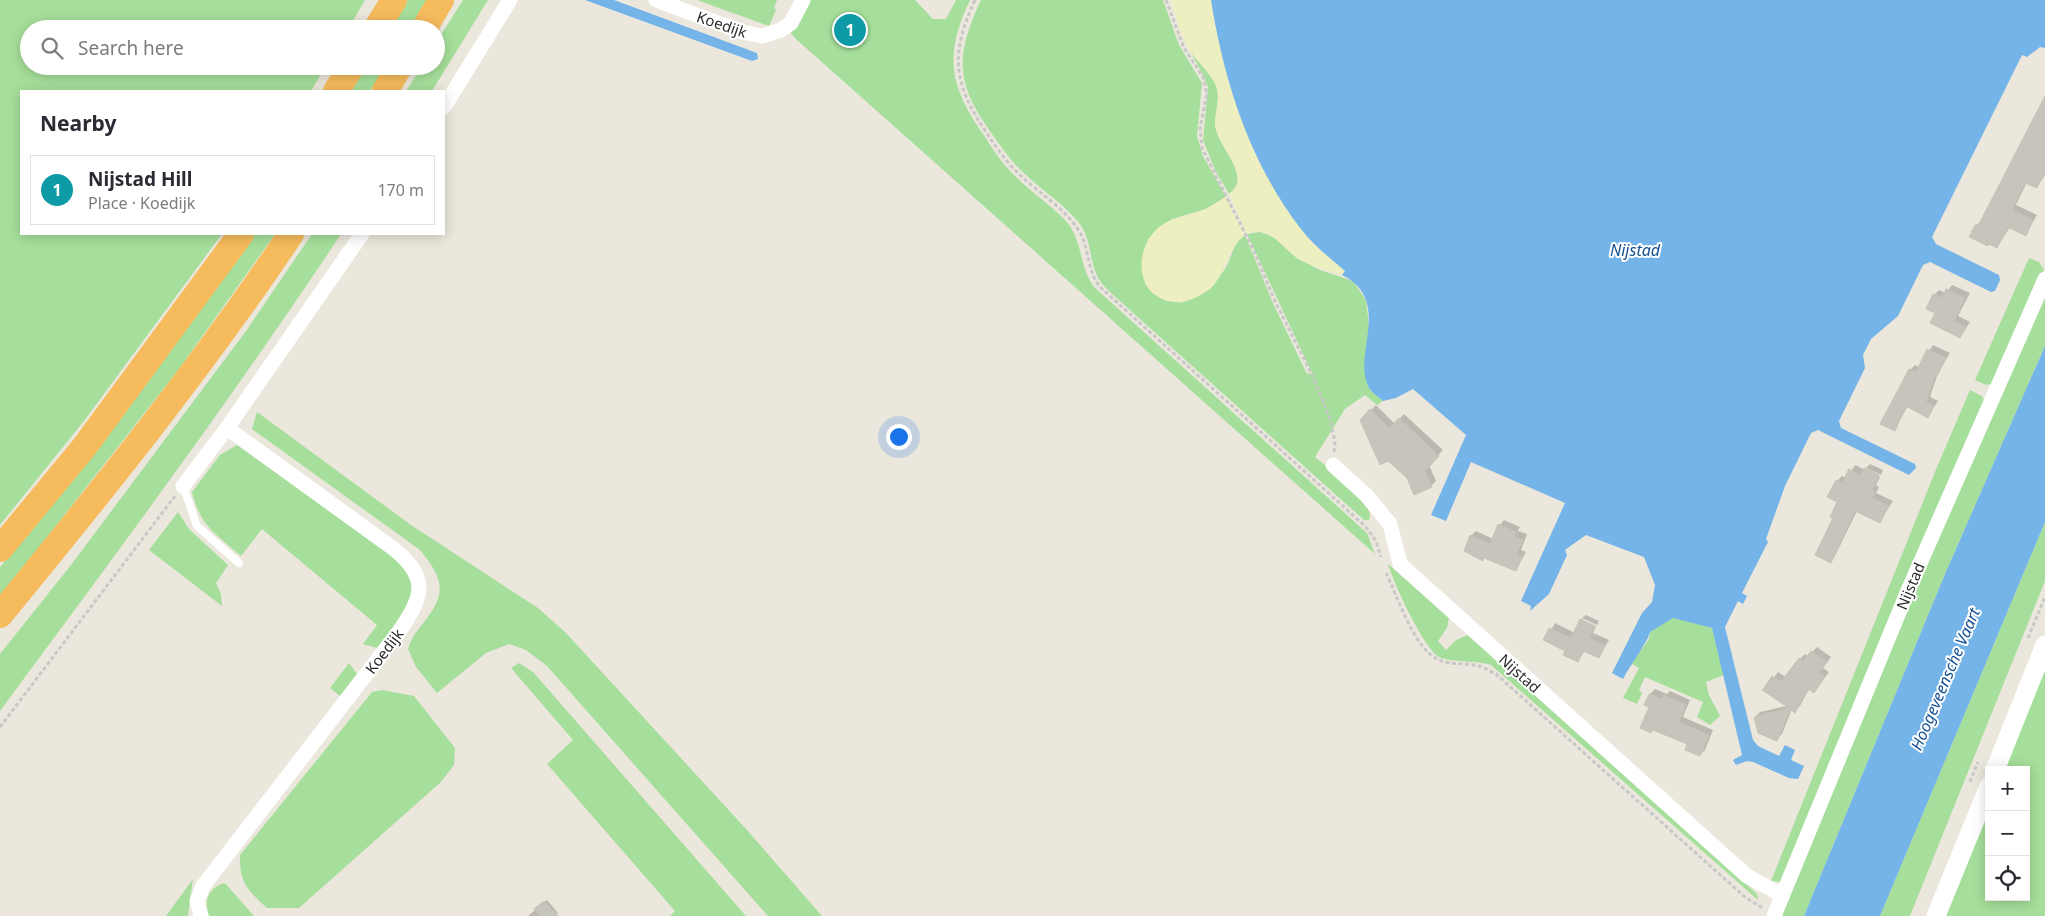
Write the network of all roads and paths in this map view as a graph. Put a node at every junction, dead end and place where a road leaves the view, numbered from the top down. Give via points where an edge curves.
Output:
1 (394, 0) edge
2 (441, 0) edge
3 (510, 0) edge
4 (656, 0) edge
5 (803, 0) edge
6 (974, 0) edge
7 (1166, 0) edge
8 (382, 20) edge
9 (429, 20) edge
10 (346, 75) edge
11 (395, 75) edge
12 (337, 90) edge
13 (386, 90) edge
14 (445, 105) edge
15 (240, 235) edge
16 (289, 235) edge
17 (361, 235) edge
18 (2045, 279) edge
19 (227, 428) junction
20 (1333, 465) joint
21 (183, 486) junction
22 (0, 549) edge
23 (239, 563) dead end
24 (1383, 563) dead end
25 (1386, 571) dead end
26 (0, 615) edge
27 (2045, 645) edge
28 (0, 727) edge
29 (1997, 766) edge
30 (1985, 796) edge
31 (1782, 895) junction
32 (201, 916) edge
33 (1774, 916) edge
34 (1936, 916) edge

1 - 8 highway
2 - 9 highway
3 - 14 street
4 - 5 street, Koedijk via 742,32 762,36 791,23
6 - 24 path via 961,35 958,73 969,107 997,149 1020,175 1079,229 1094,278 1100,287 1365,526 1376,541
7 - 20 path via 1184,48 1203,76 1207,94 1200,128 1202,148 1313,377 1335,441
10 - 12 highway
11 - 13 highway
15 - 22 highway via 85,446
16 - 26 highway via 174,396
17 - 19 street
18 - 31 street, Nijstad via 1907,593
19 - 21 street
19 - 32 street, Koedijk via 401,555 416,571 420,584 414,610 398,633 203,886 197,901
20 - 31 street, Nijstad via 1366,495 1390,524 1400,564 1746,876
21 - 23 lane via 197,526
21 - 28 path
25 - 33 path via 1409,624 1426,651 1436,659 1456,665 1478,666 1496,674 1746,898
27 - 29 street
30 - 34 street
31 - 33 street, Nijstad

